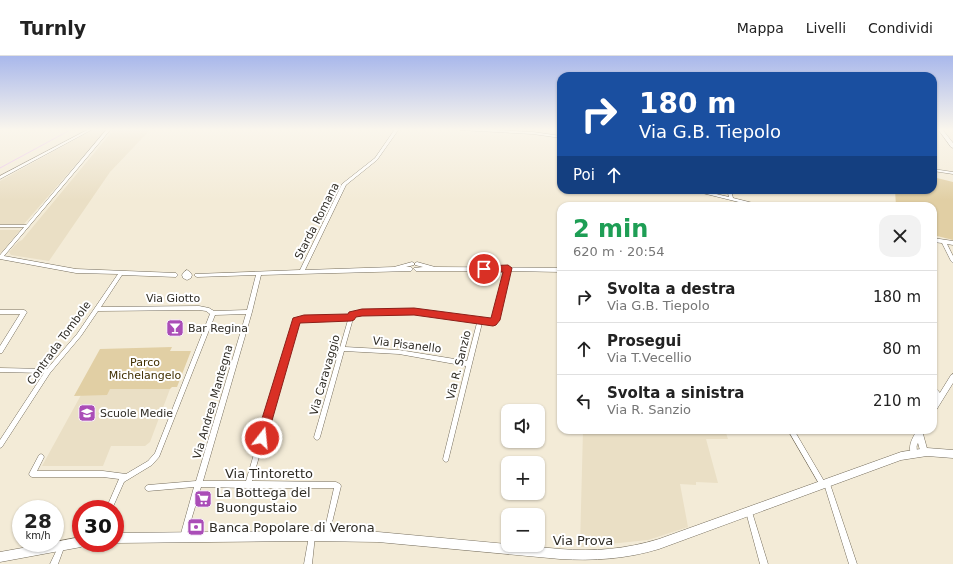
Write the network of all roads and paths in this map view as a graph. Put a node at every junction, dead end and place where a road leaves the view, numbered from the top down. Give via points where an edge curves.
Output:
1 (42, 153) edge
2 (45, 153) edge
3 (89, 153) edge
4 (380, 153) edge
5 (13, 169) junction
6 (937, 171) edge
7 (953, 172) edge
8 (6, 173) junction
9 (0, 175) edge
10 (0, 178) edge
11 (712, 194) edge
12 (730, 194) edge
13 (731, 198) junction
14 (746, 202) edge
15 (0, 226) edge
16 (27, 226) junction
17 (937, 240) edge
18 (943, 241) junction
19 (953, 243) edge
20 (1, 257) edge
21 (953, 260) edge
22 (508, 268) junction
23 (557, 270) edge
24 (302, 271) junction
25 (259, 272) junction
26 (121, 273) junction
27 (96, 309) junction
28 (0, 312) edge
29 (250, 312) junction
30 (214, 313) junction
31 (351, 318) junction
32 (480, 321) junction
33 (342, 349) junction
34 (0, 351) edge
35 (470, 364) junction
36 (0, 370) edge
37 (48, 371) junction
38 (953, 377) edge
39 (937, 394) edge
40 (940, 398) junction
41 (937, 403) edge
42 (794, 434) edge
43 (919, 434) edge
44 (920, 434) edge
45 (317, 437) dead end
46 (0, 445) edge
47 (914, 452) junction
48 (924, 452) junction
49 (953, 454) edge
50 (41, 457) dead end
51 (446, 459) dead end
52 (125, 477) junction
53 (200, 484) junction
54 (825, 484) junction
55 (248, 485) junction
56 (148, 488) dead end
57 (113, 500) edge
58 (749, 512) junction
59 (312, 536) junction
60 (326, 536) junction
61 (183, 537) junction
62 (124, 538) edge
63 (24, 552) edge
64 (59, 552) edge
65 (0, 557) edge
66 (54, 564) edge
67 (308, 564) edge
68 (764, 564) edge
69 (854, 564) edge

1 - 5 street
2 - 5 street
3 - 16 street
4 - 24 street, Starda Romana via 344,184
5 - 8 street
6 - 7 street
8 - 9 street
8 - 10 street
11 - 13 street
12 - 13 street
13 - 14 street
15 - 16 street
16 - 20 street
17 - 18 street
18 - 19 street
18 - 21 street
20 - 26 street via 76,271
22 - 23 street
22 - 24 street via 435,269 414,266 394,269
22 - 32 street, Via R. Sanzio via 496,320 489,323
24 - 25 street
25 - 26 street via 197,275
25 - 29 street, Via Andrea Mantegna
26 - 27 street, Contrada Tombole
27 - 30 street, Via Giotto via 199,308
27 - 37 street, Contrada Tombole via 79,335
28 - 34 street via 24,312
29 - 30 street, Via Giotto
29 - 53 street, Via Andrea Mantegna
30 - 52 street via 157,455 150,463
31 - 32 street via 352,314 362,312 414,311
31 - 33 street, Via Caravaggio
31 - 55 street via 296,320
32 - 35 street, Via R. Sanzio
33 - 35 street, Via Pisanello via 399,352
33 - 45 street, Via Caravaggio
35 - 51 street, Via R. Sanzio
36 - 37 street
37 - 46 street, Contrada Tombole
38 - 40 street
39 - 40 street
40 - 41 street
42 - 54 street
43 - 47 street via 913,444
44 - 48 street
47 - 48 main road, Via Prova
47 - 54 main road, Via Prova
48 - 49 main road, Via Prova
50 - 52 street via 32,474 103,474
52 - 57 street
53 - 55 street, Via Tintoretto
53 - 56 street, Via Tintoretto
53 - 61 street, Via Andrea Mantegna
54 - 58 main road, Via Prova
54 - 69 street
55 - 60 street, Via Tintoretto via 338,486
58 - 60 main road, Via Prova via 645,549 600,555 560,554 378,537
58 - 68 street
59 - 60 main road, Via Prova
59 - 61 main road, Via Prova
59 - 67 street
61 - 62 main road, Via Prova
63 - 65 main road
64 - 66 street

